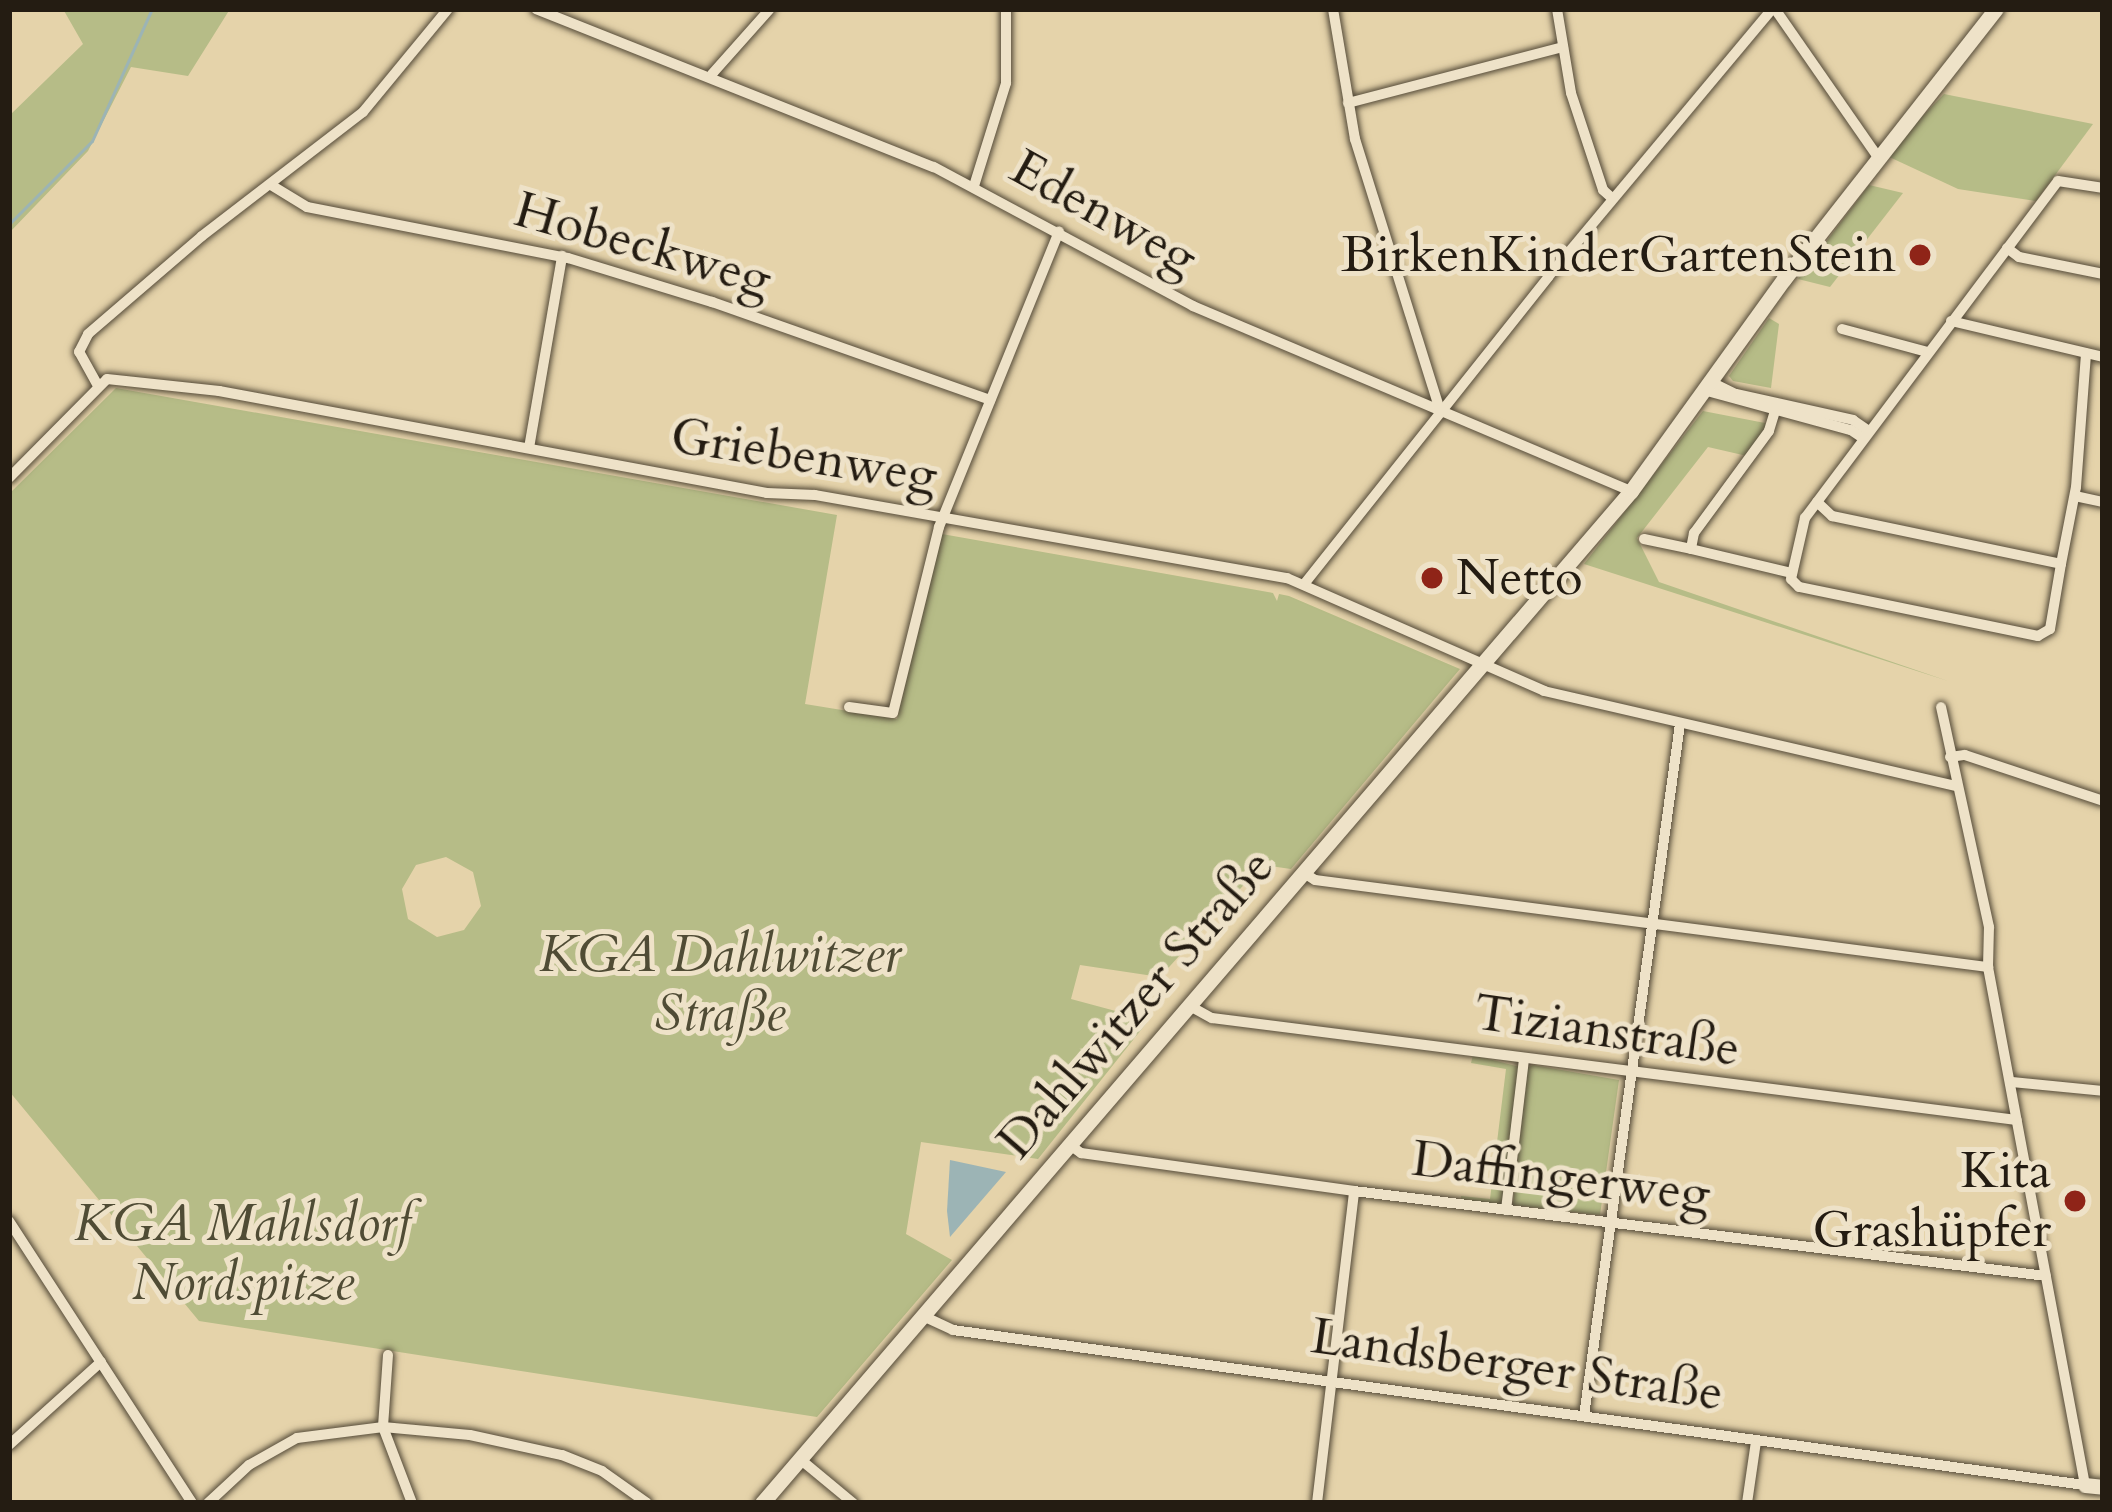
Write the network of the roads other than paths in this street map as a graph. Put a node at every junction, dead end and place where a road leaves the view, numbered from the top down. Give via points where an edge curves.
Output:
1 (448, 9) edge
2 (536, 9) edge
3 (770, 9) edge
4 (1006, 9) edge
5 (1333, 9) edge
6 (1557, 9) edge
7 (1773, 9) edge
8 (1996, 9) edge
9 (1562, 47) junction
10 (712, 74) junction
11 (1348, 103) junction
12 (1877, 157) junction
13 (271, 184) junction
14 (974, 186) junction
15 (2103, 188) edge
16 (1612, 198) junction
17 (1059, 231) junction
18 (2008, 248) junction
19 (562, 256) junction
20 (2103, 274) edge
21 (1951, 321) junction
22 (1842, 329) dead end
23 (1927, 352) junction
24 (2086, 353) junction
25 (2103, 357) edge
26 (97, 384) junction
27 (1710, 387) junction
28 (990, 400) junction
29 (1440, 410) junction
30 (1775, 411) junction
31 (1866, 434) junction
32 (529, 448) junction
33 (9, 478) edge
34 (1631, 491) junction
35 (2074, 496) junction
36 (1817, 502) junction
37 (2103, 502) edge
38 (944, 518) junction
39 (1644, 539) dead end
40 (1690, 549) junction
41 (2061, 564) junction
42 (1792, 573) junction
43 (1305, 583) junction
44 (1485, 662) junction
45 (1941, 706) dead end
46 (849, 707) dead end
47 (1680, 724) junction
48 (1950, 757) junction
49 (1955, 786) junction
50 (2103, 801) edge
51 (1304, 873) junction
52 (1651, 924) junction
53 (1988, 968) junction
54 (1190, 1006) junction
55 (1524, 1060) junction
56 (1628, 1074) junction
57 (2012, 1082) junction
58 (2103, 1091) edge
59 (2017, 1120) junction
60 (1070, 1144) junction
61 (1354, 1192) junction
62 (1507, 1210) junction
63 (1607, 1220) junction
64 (9, 1221) edge
65 (23, 1243) junction
66 (11, 1251) edge
67 (2046, 1276) junction
68 (922, 1316) junction
69 (388, 1355) dead end
70 (101, 1362) junction
71 (1334, 1381) junction
72 (1584, 1416) junction
73 (383, 1427) junction
74 (1756, 1441) junction
75 (9, 1445) edge
76 (800, 1459) junction
77 (2085, 1485) junction
78 (2103, 1487) edge
79 (192, 1503) edge
80 (208, 1503) edge
81 (412, 1503) edge
82 (646, 1503) edge
83 (762, 1503) edge
84 (853, 1503) edge
85 (1317, 1503) edge
86 (1747, 1503) edge

1 - 13 street via 362,112
2 - 10 street, Edenweg
3 - 10 street
4 - 14 street via 1006,83
5 - 11 street
6 - 9 street
7 - 12 street
7 - 16 street
8 - 12 main road, Dahlwitzer Straße
9 - 11 street
9 - 16 street via 1590,152
10 - 14 street, Edenweg
11 - 29 street
12 - 27 main road, Dahlwitzer Straße
13 - 19 street, Hobeckweg via 307,207
13 - 26 street via 88,334 79,352
14 - 17 street, Edenweg
15 - 18 street via 2058,181
16 - 29 street
17 - 28 street
17 - 29 street, Edenweg via 1193,306
18 - 20 street
18 - 21 street
19 - 28 street, Hobeckweg
19 - 32 street
21 - 23 street
21 - 24 street
22 - 23 street
23 - 31 street
24 - 25 street
24 - 35 street
26 - 32 street, Griebenweg via 121,377 219,391
26 - 33 street
27 - 30 street
27 - 31 street via 1853,420
27 - 34 main road, Dahlwitzer Straße
28 - 38 street
29 - 34 street, Edenweg
29 - 43 street
30 - 31 street
30 - 40 street
31 - 36 street
32 - 38 street, Griebenweg
34 - 44 main road, Dahlwitzer Straße
35 - 37 street
35 - 41 street
36 - 41 street via 1832,516
36 - 42 street via 1804,518
38 - 43 street, Griebenweg
38 - 46 street via 892,713
39 - 40 street
40 - 42 street
41 - 42 street via 2050,629 2038,637 1799,587
43 - 44 street, Griebenweg
44 - 47 street, Griebenweg via 1544,691
44 - 51 main road, Dahlwitzer Straße
45 - 48 street
47 - 49 street, Griebenweg
47 - 52 street
48 - 49 street
48 - 50 street via 1965,755
49 - 53 street via 1989,927
51 - 52 street
51 - 54 main road, Dahlwitzer Straße
52 - 53 street
52 - 56 street
53 - 57 street
54 - 55 street, Tizianstraße via 1212,1018
54 - 60 main road, Dahlwitzer Straße
55 - 56 street, Tizianstraße
55 - 62 street
56 - 59 street, Tizianstraße
56 - 63 street
57 - 58 street
57 - 59 street
59 - 67 street
60 - 61 street, Daffingerweg via 1081,1154
60 - 68 main road, Dahlwitzer Straße
61 - 62 street, Daffingerweg
61 - 71 street
62 - 63 street, Daffingerweg
63 - 67 street, Daffingerweg
63 - 72 street
64 - 65 street
65 - 66 street
65 - 70 street
67 - 77 street
68 - 71 street, Landsberger Straße via 953,1330
68 - 76 main road, Dahlwitzer Straße
69 - 73 street
70 - 75 street
70 - 79 street
71 - 72 street, Landsberger Straße
71 - 85 street
72 - 74 street, Landsberger Straße
73 - 80 street via 326,1430 278,1447
73 - 81 street
73 - 82 street via 562,1455
74 - 77 street, Landsberger Straße
74 - 86 street
76 - 83 main road, Dahlwitzer Straße
76 - 84 street
77 - 78 main road, Landsberger Straße

